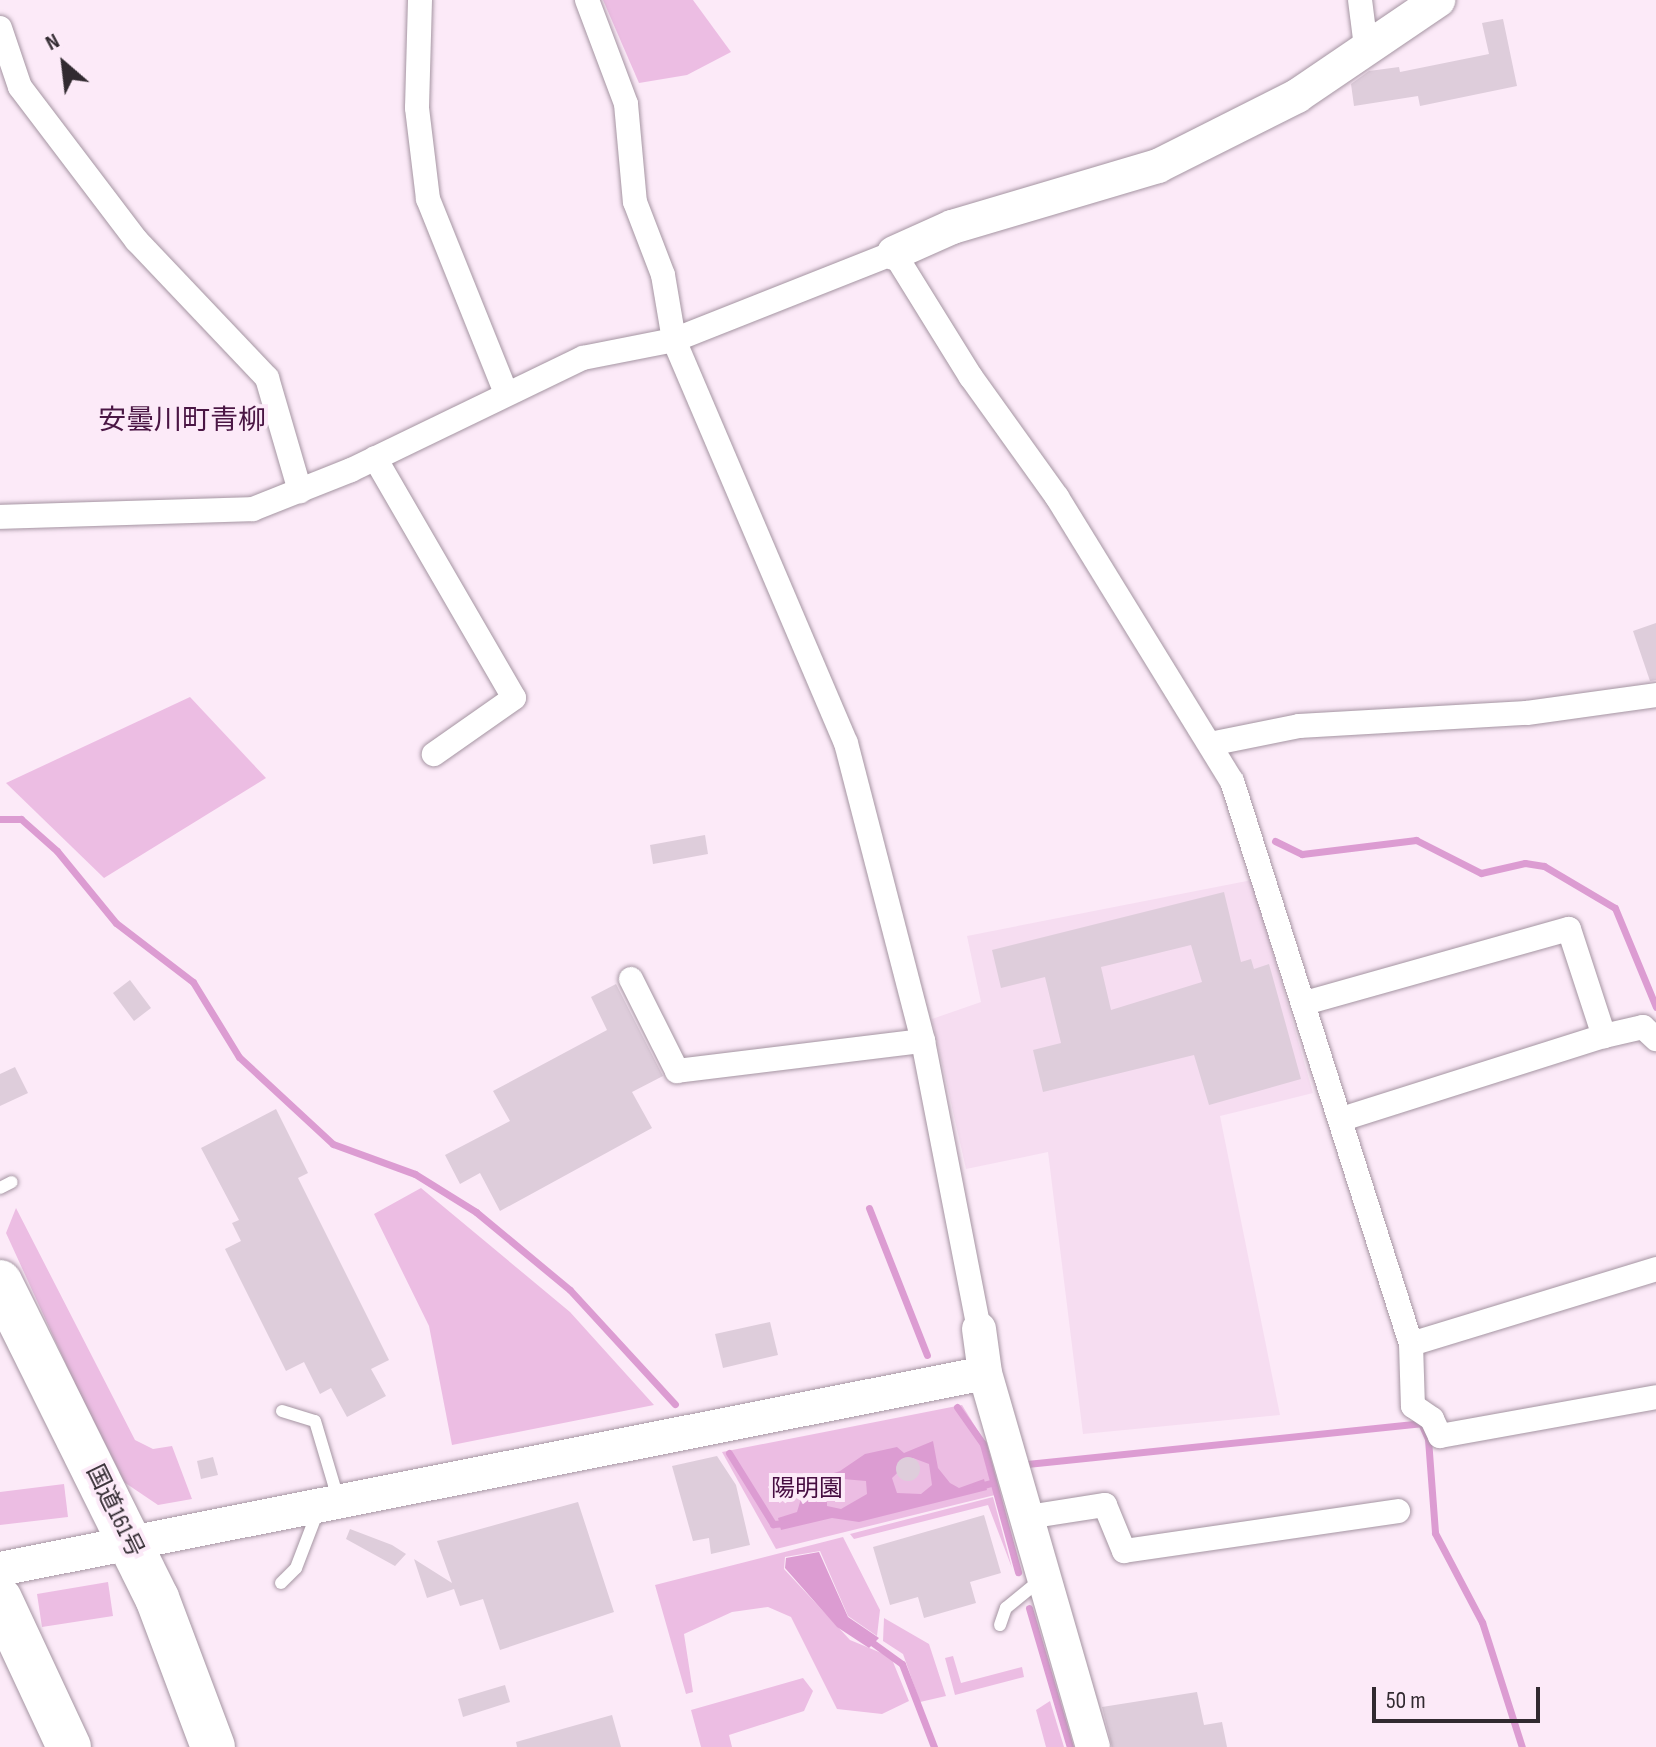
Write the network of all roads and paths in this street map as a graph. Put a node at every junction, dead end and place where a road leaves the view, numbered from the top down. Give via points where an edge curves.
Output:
1 (420, 0) edge
2 (587, 0) edge
3 (1360, 0) edge
4 (1438, 0) edge
5 (0, 28) edge
6 (1366, 47) junction
7 (894, 253) junction
8 (674, 340) junction
9 (505, 391) junction
10 (375, 458) junction
11 (300, 491) junction
12 (0, 517) edge
13 (1656, 695) edge
14 (1210, 744) junction
15 (434, 754) dead end
16 (631, 979) dead end
17 (1305, 1003) junction
18 (1604, 1036) junction
19 (1656, 1039) edge
20 (923, 1041) junction
21 (1342, 1119) junction
22 (1656, 1269) edge
23 (0, 1282) edge
24 (979, 1329) joint
25 (1411, 1344) junction
26 (985, 1373) junction
27 (1656, 1397) edge
28 (282, 1411) dead end
29 (330, 1503) junction
30 (1398, 1511) dead end
31 (1028, 1517) junction
32 (132, 1546) junction
33 (0, 1569) edge
34 (1045, 1576) junction
35 (281, 1583) dead end
36 (0, 1599) edge
37 (1000, 1625) dead end
38 (69, 1747) edge
39 (213, 1747) edge
40 (1093, 1747) edge

1 - 9 street via 417,108 428,199
2 - 8 street via 626,104 635,202 663,275
3 - 6 street
4 - 6 street
5 - 11 street via 20,87 137,241 267,378
6 - 7 street via 1297,96 1158,166 952,227
7 - 8 street
7 - 14 street via 971,377 1057,497
8 - 9 street via 583,358
8 - 20 street via 846,743
9 - 10 street
10 - 11 street
10 - 15 street via 514,698
11 - 12 street via 253,509
13 - 14 street via 1527,713 1299,726
14 - 17 street via 1248,823
16 - 20 street via 677,1071
17 - 18 street via 1569,929
17 - 21 street
18 - 19 street via 1643,1027
18 - 21 street
20 - 24 street
21 - 25 street
22 - 25 street
23 - 32 highway, 国道161号
24 - 26 street
25 - 27 street via 1417,1375 1413,1406 1432,1419 1440,1436
26 - 29 street
26 - 31 street
28 - 29 lane via 315,1421 331,1459
29 - 32 street
29 - 35 lane
30 - 31 street via 1124,1551 1105,1505
31 - 34 street
32 - 33 street
32 - 39 highway, 国道161号
34 - 37 lane via 1006,1608
34 - 40 street
36 - 38 highway

